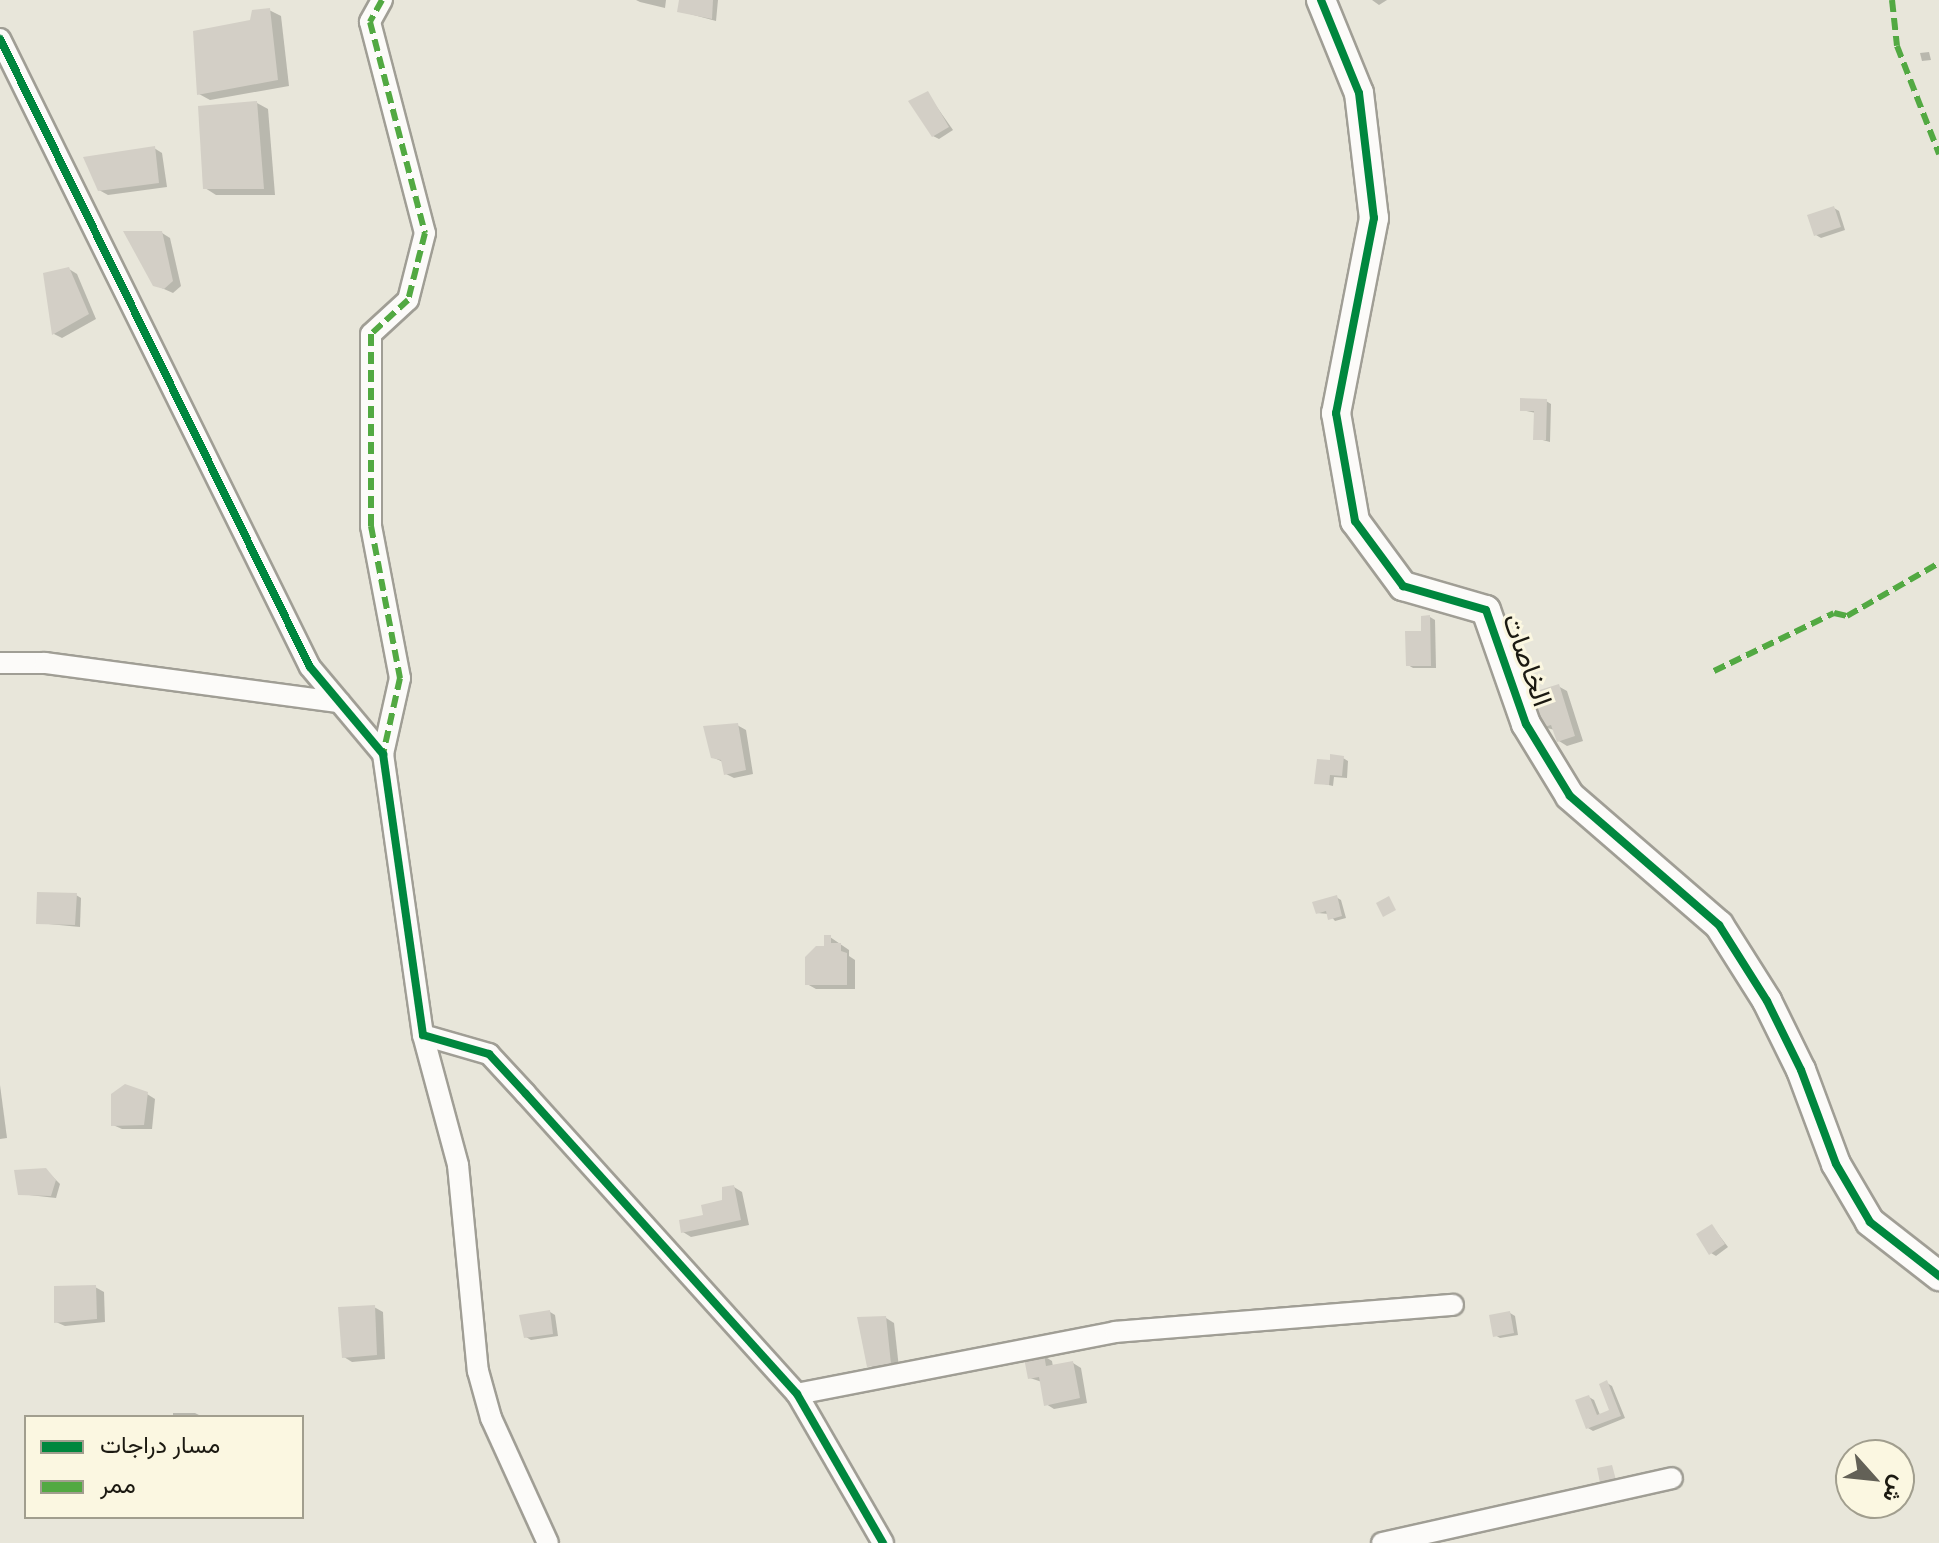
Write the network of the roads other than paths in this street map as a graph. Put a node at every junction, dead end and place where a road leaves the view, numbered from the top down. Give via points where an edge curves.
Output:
1 (382, 0) edge
2 (1321, 0) edge
3 (0, 39) edge
4 (0, 663) edge
5 (339, 702) junction
6 (383, 754) junction
7 (423, 1035) junction
8 (1939, 1276) edge
9 (1453, 1305) dead end
10 (797, 1394) junction
11 (1672, 1478) dead end
12 (548, 1543) edge
13 (883, 1543) edge
14 (1382, 1543) edge

1 - 6 street via 370,22 425,233 408,300 371,334 371,526 400,678
2 - 8 street, الخاصات via 1359,93 1374,218 1336,413 1355,521 1403,586 1486,610 1526,724 1570,796 1719,925 1767,1001 1801,1070 1836,1164 1870,1222
3 - 5 street via 310,667
4 - 5 street via 45,663
5 - 6 street
6 - 7 street
7 - 10 street via 489,1054
7 - 12 street via 458,1165 478,1371 491,1418
9 - 10 street via 1115,1332
10 - 13 street
11 - 14 street

